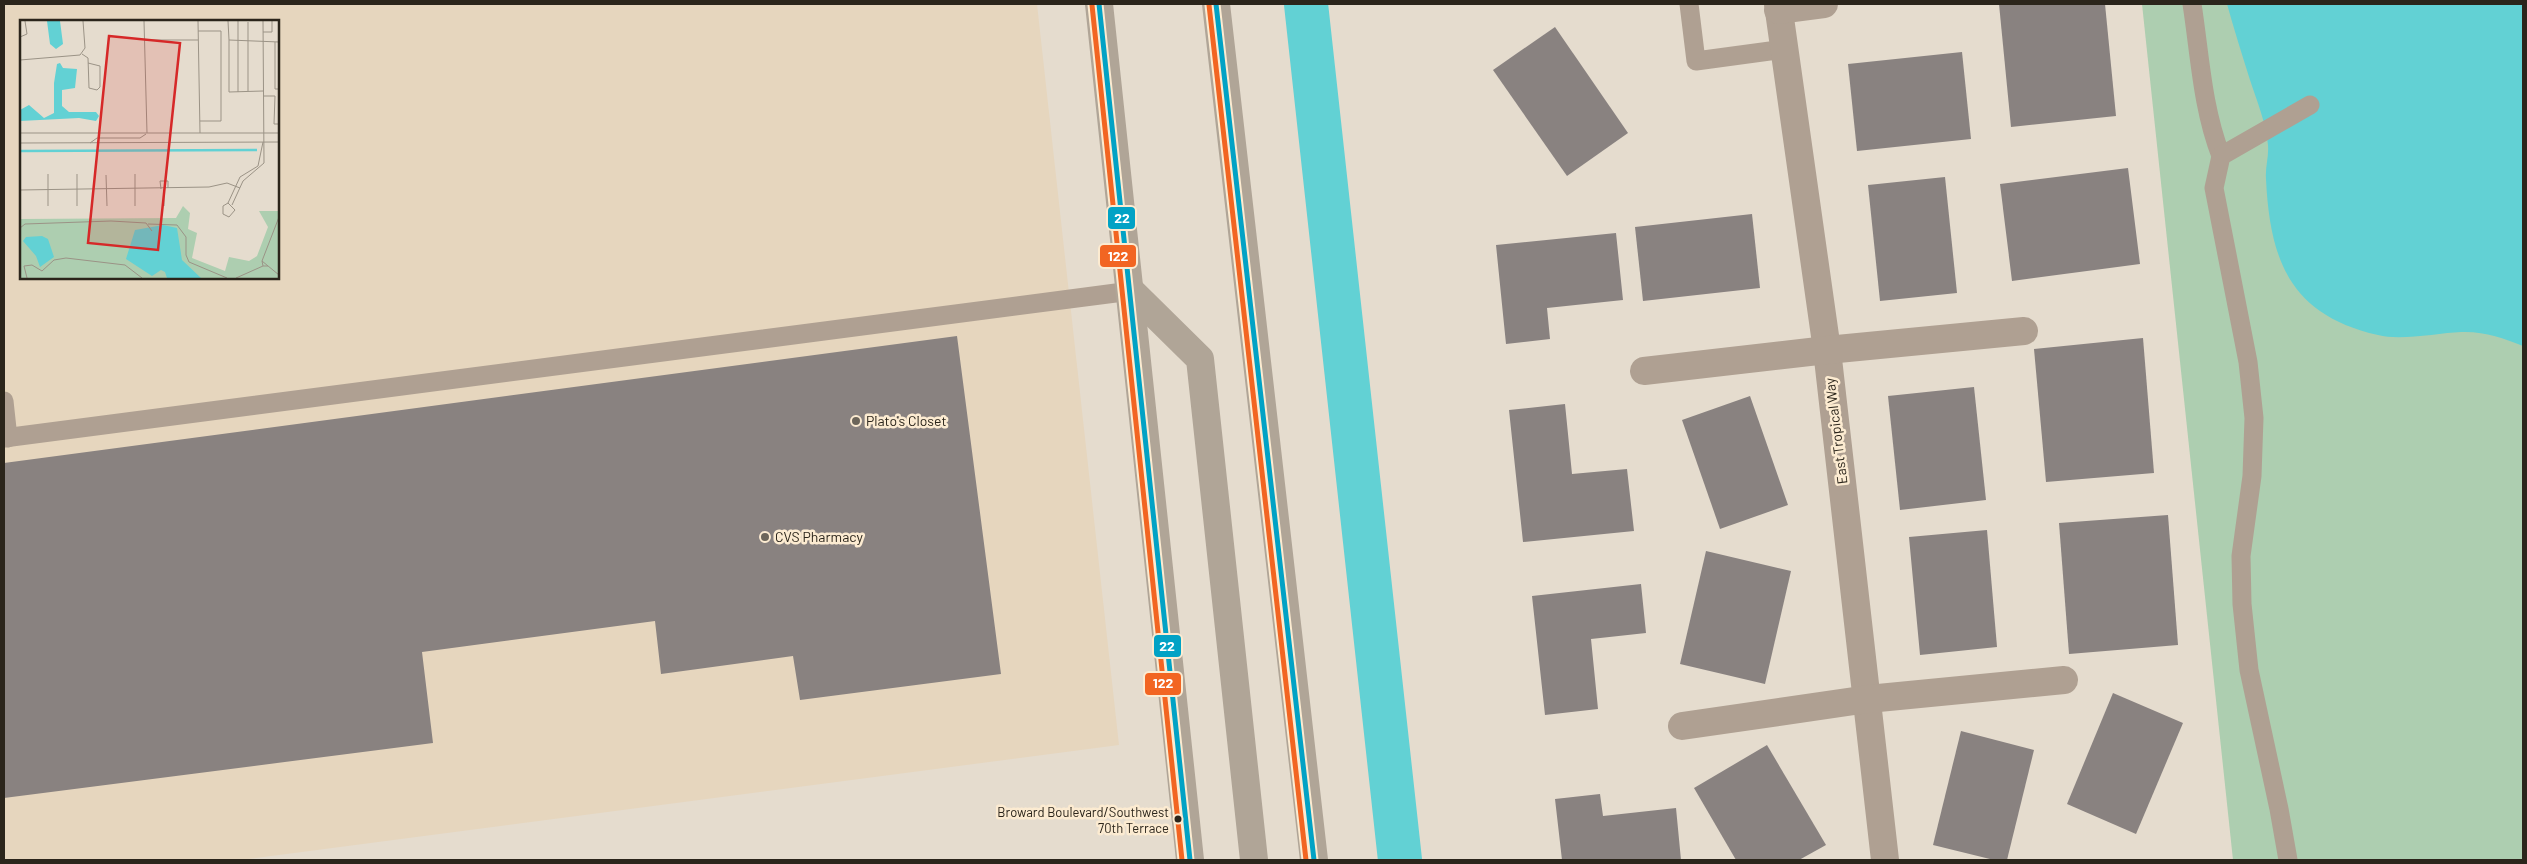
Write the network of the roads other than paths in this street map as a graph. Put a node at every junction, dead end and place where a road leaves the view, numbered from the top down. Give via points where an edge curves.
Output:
1 (1099, 4) edge
2 (1216, 4) edge
3 (1688, 4) edge
4 (1824, 4) edge
5 (2192, 4) edge
6 (1778, 7) edge
7 (1784, 49) junction
8 (2310, 105) dead end
9 (2221, 156) junction
10 (1130, 291) junction
11 (2024, 331) dead end
12 (1827, 350) junction
13 (1644, 371) dead end
14 (4, 401) edge
15 (6, 438) edge
16 (2064, 680) dead end
17 (1868, 699) junction
18 (1682, 726) dead end
19 (1190, 860) edge
20 (1254, 860) edge
21 (1314, 860) edge
22 (1885, 860) edge
23 (2288, 860) edge

1 - 10 main road
2 - 21 main road
3 - 7 lane via 1696,61
4 - 6 street
5 - 9 lane via 2203,90 2211,130
6 - 7 street, East Tropical Way
7 - 12 street, East Tropical Way
8 - 9 lane
9 - 23 lane via 2214,188 2248,362 2254,418 2252,476 2241,556 2248,670
10 - 15 lane
10 - 19 main road
10 - 20 main road via 1200,359
11 - 12 street
12 - 13 street
12 - 17 street, East Tropical Way
14 - 15 lane
16 - 17 street
17 - 18 street
17 - 22 street, East Tropical Way

